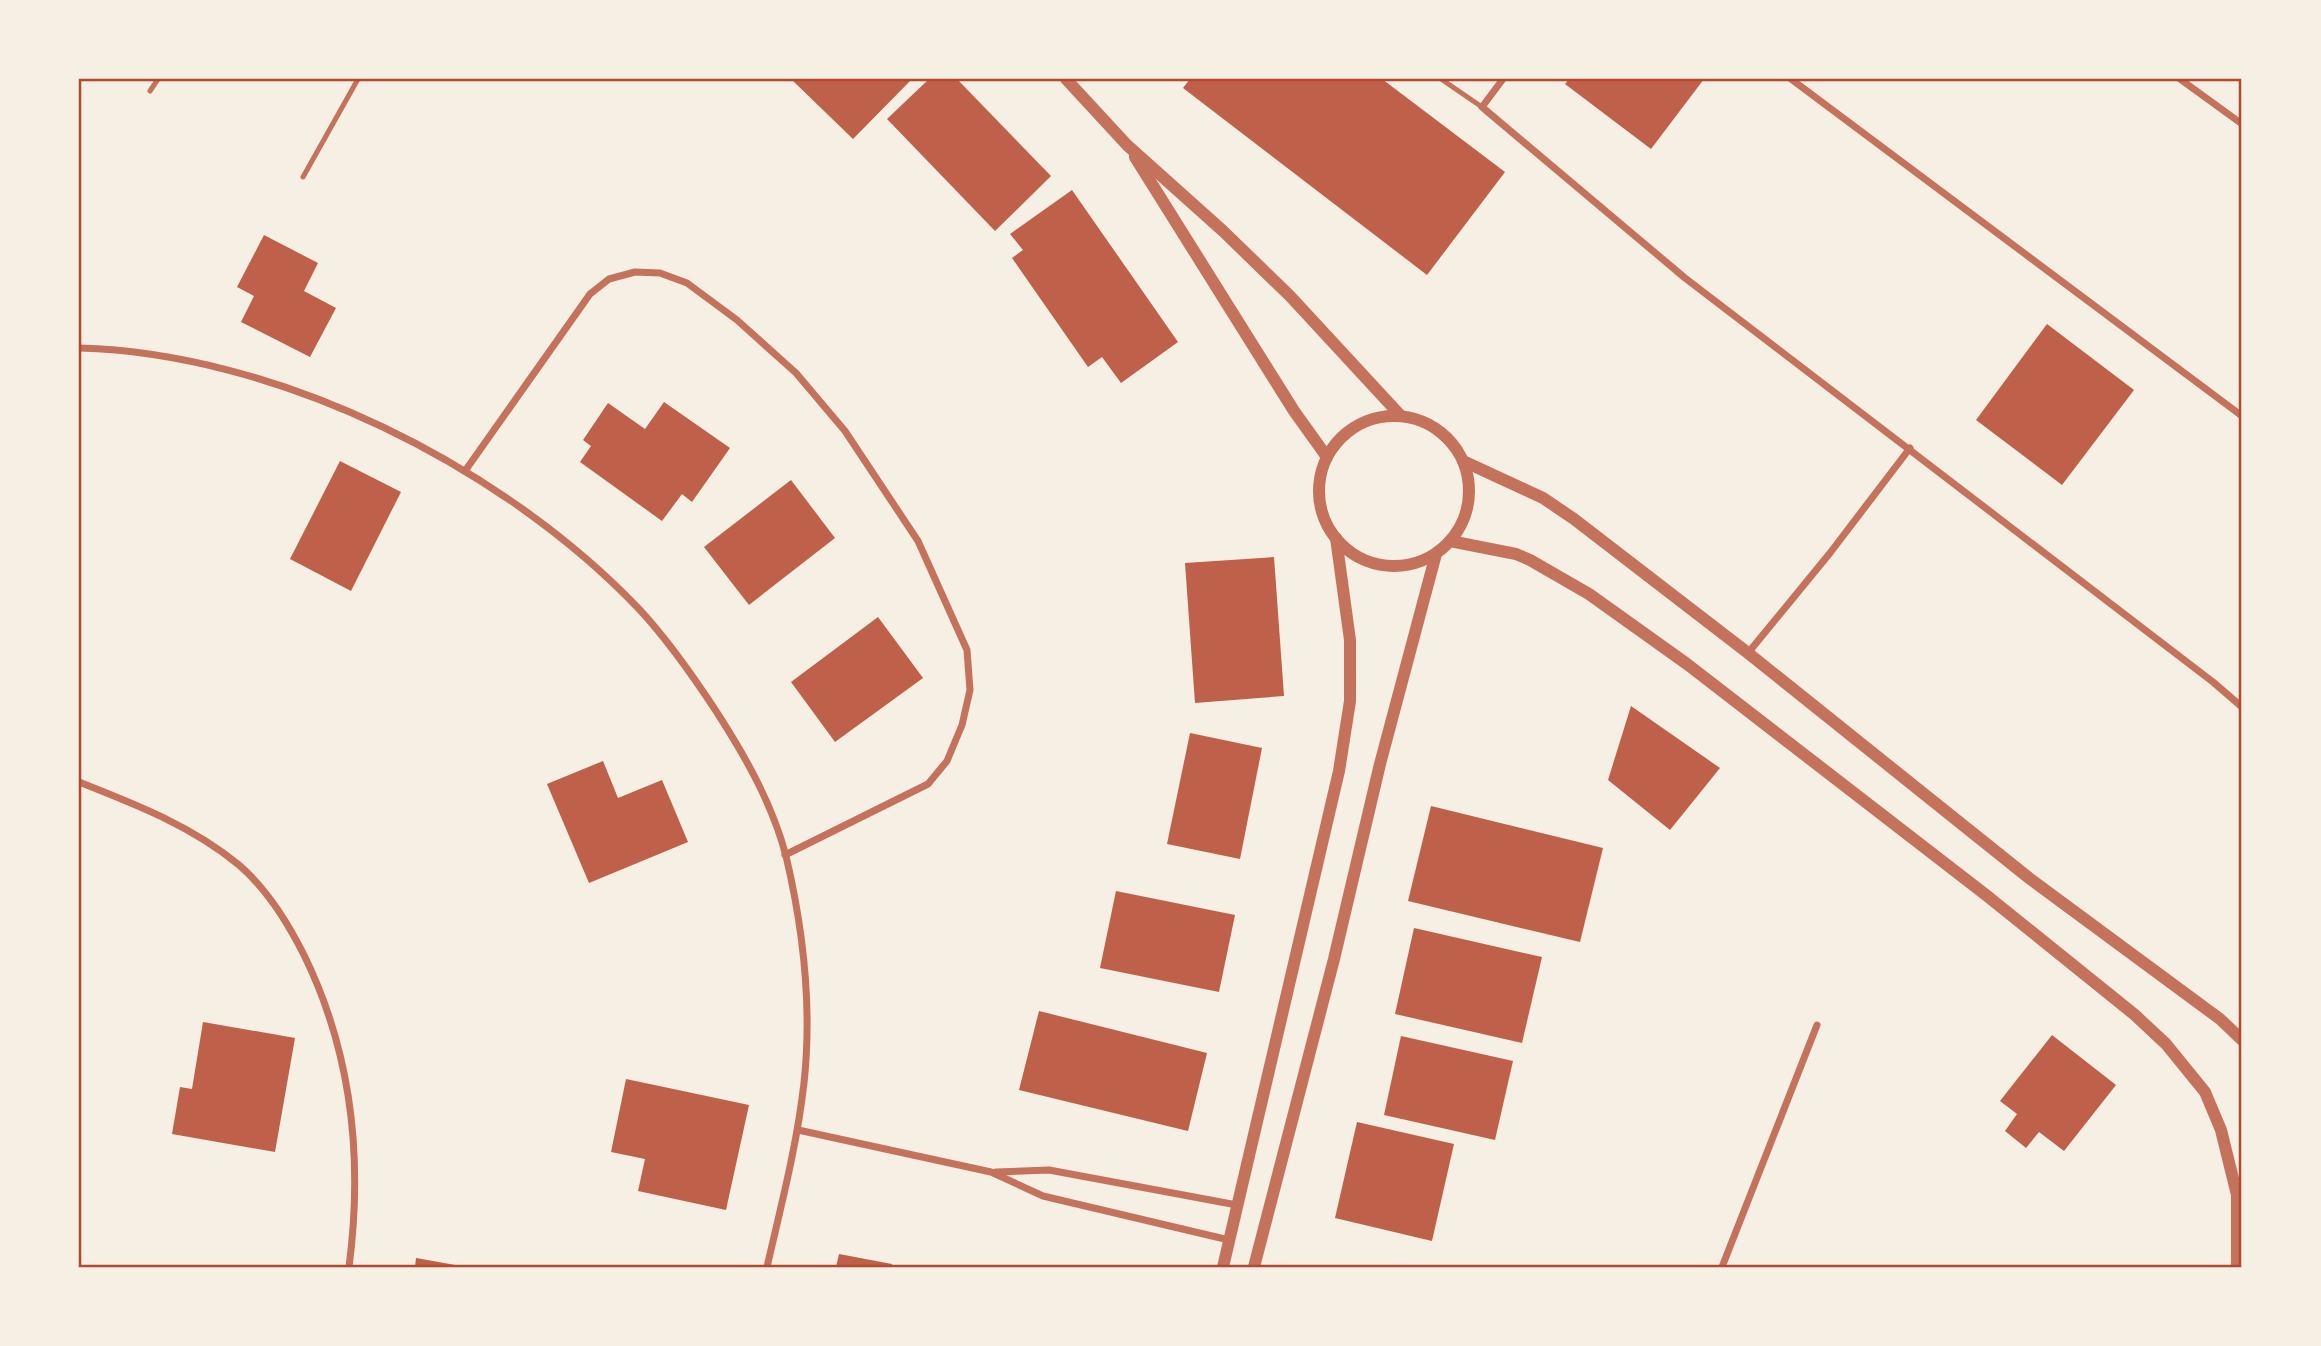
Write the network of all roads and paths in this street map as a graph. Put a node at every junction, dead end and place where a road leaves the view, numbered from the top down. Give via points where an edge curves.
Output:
1 (158, 79) edge
2 (358, 79) edge
3 (1441, 79) edge
4 (1503, 79) edge
5 (1791, 79) edge
6 (2180, 79) edge
7 (1070, 80) edge
8 (150, 91) dead end
9 (1482, 107) junction
10 (2242, 124) edge
11 (1127, 145) junction
12 (303, 177) dead end
13 (79, 348) edge
14 (1400, 415) junction
15 (2242, 416) edge
16 (1910, 448) junction
17 (1327, 457) junction
18 (1464, 461) junction
19 (465, 471) junction
20 (1336, 538) junction
21 (1450, 541) junction
22 (1436, 554) junction
23 (1748, 653) junction
24 (2242, 707) edge
25 (79, 782) edge
26 (785, 856) junction
27 (1817, 1025) dead end
28 (2242, 1040) edge
29 (798, 1129) junction
30 (991, 1172) junction
31 (1237, 1205) junction
32 (1229, 1240) junction
33 (349, 1267) edge
34 (767, 1267) edge
35 (1223, 1267) edge
36 (1254, 1267) edge
37 (1723, 1267) edge
38 (2236, 1267) edge

1 - 8 lane
2 - 12 lane
3 - 9 lane
4 - 9 street
5 - 15 street
6 - 10 street
7 - 11 street
9 - 16 street via 1685,278
11 - 14 street via 1290,296
11 - 17 street
13 - 19 street via 114,349 242,372 380,427
14 - 17 street via 1357,425
14 - 18 street via 1438,429
16 - 23 street
16 - 24 street
17 - 20 street via 1320,477 1320,499
18 - 21 street via 1468,503 1462,524
18 - 23 street via 1544,498
19 - 26 street via 528,514 639,610 694,678 742,750 771,811
19 - 26 street via 590,294 609,279 635,272 660,273 687,283 737,320 796,373 845,430 918,541 967,650 970,690 947,761 928,784
20 - 22 street via 1352,554 1383,565 1416,563
20 - 31 street via 1350,640 1350,701 1336,785
21 - 22 street
21 - 38 street via 1530,560 1600,602 1975,887 2166,1044 2204,1092 2221,1130 2237,1195
22 - 36 street
23 - 28 street via 2029,878
25 - 33 street via 134,803 203,839 240,866 272,901 294,935 316,979 346,1076 355,1175
26 - 29 street via 803,949 806,1018
27 - 37 street
29 - 30 street
29 - 34 street
30 - 31 street via 1049,1170
30 - 32 street via 1043,1196
31 - 32 street
32 - 35 street

